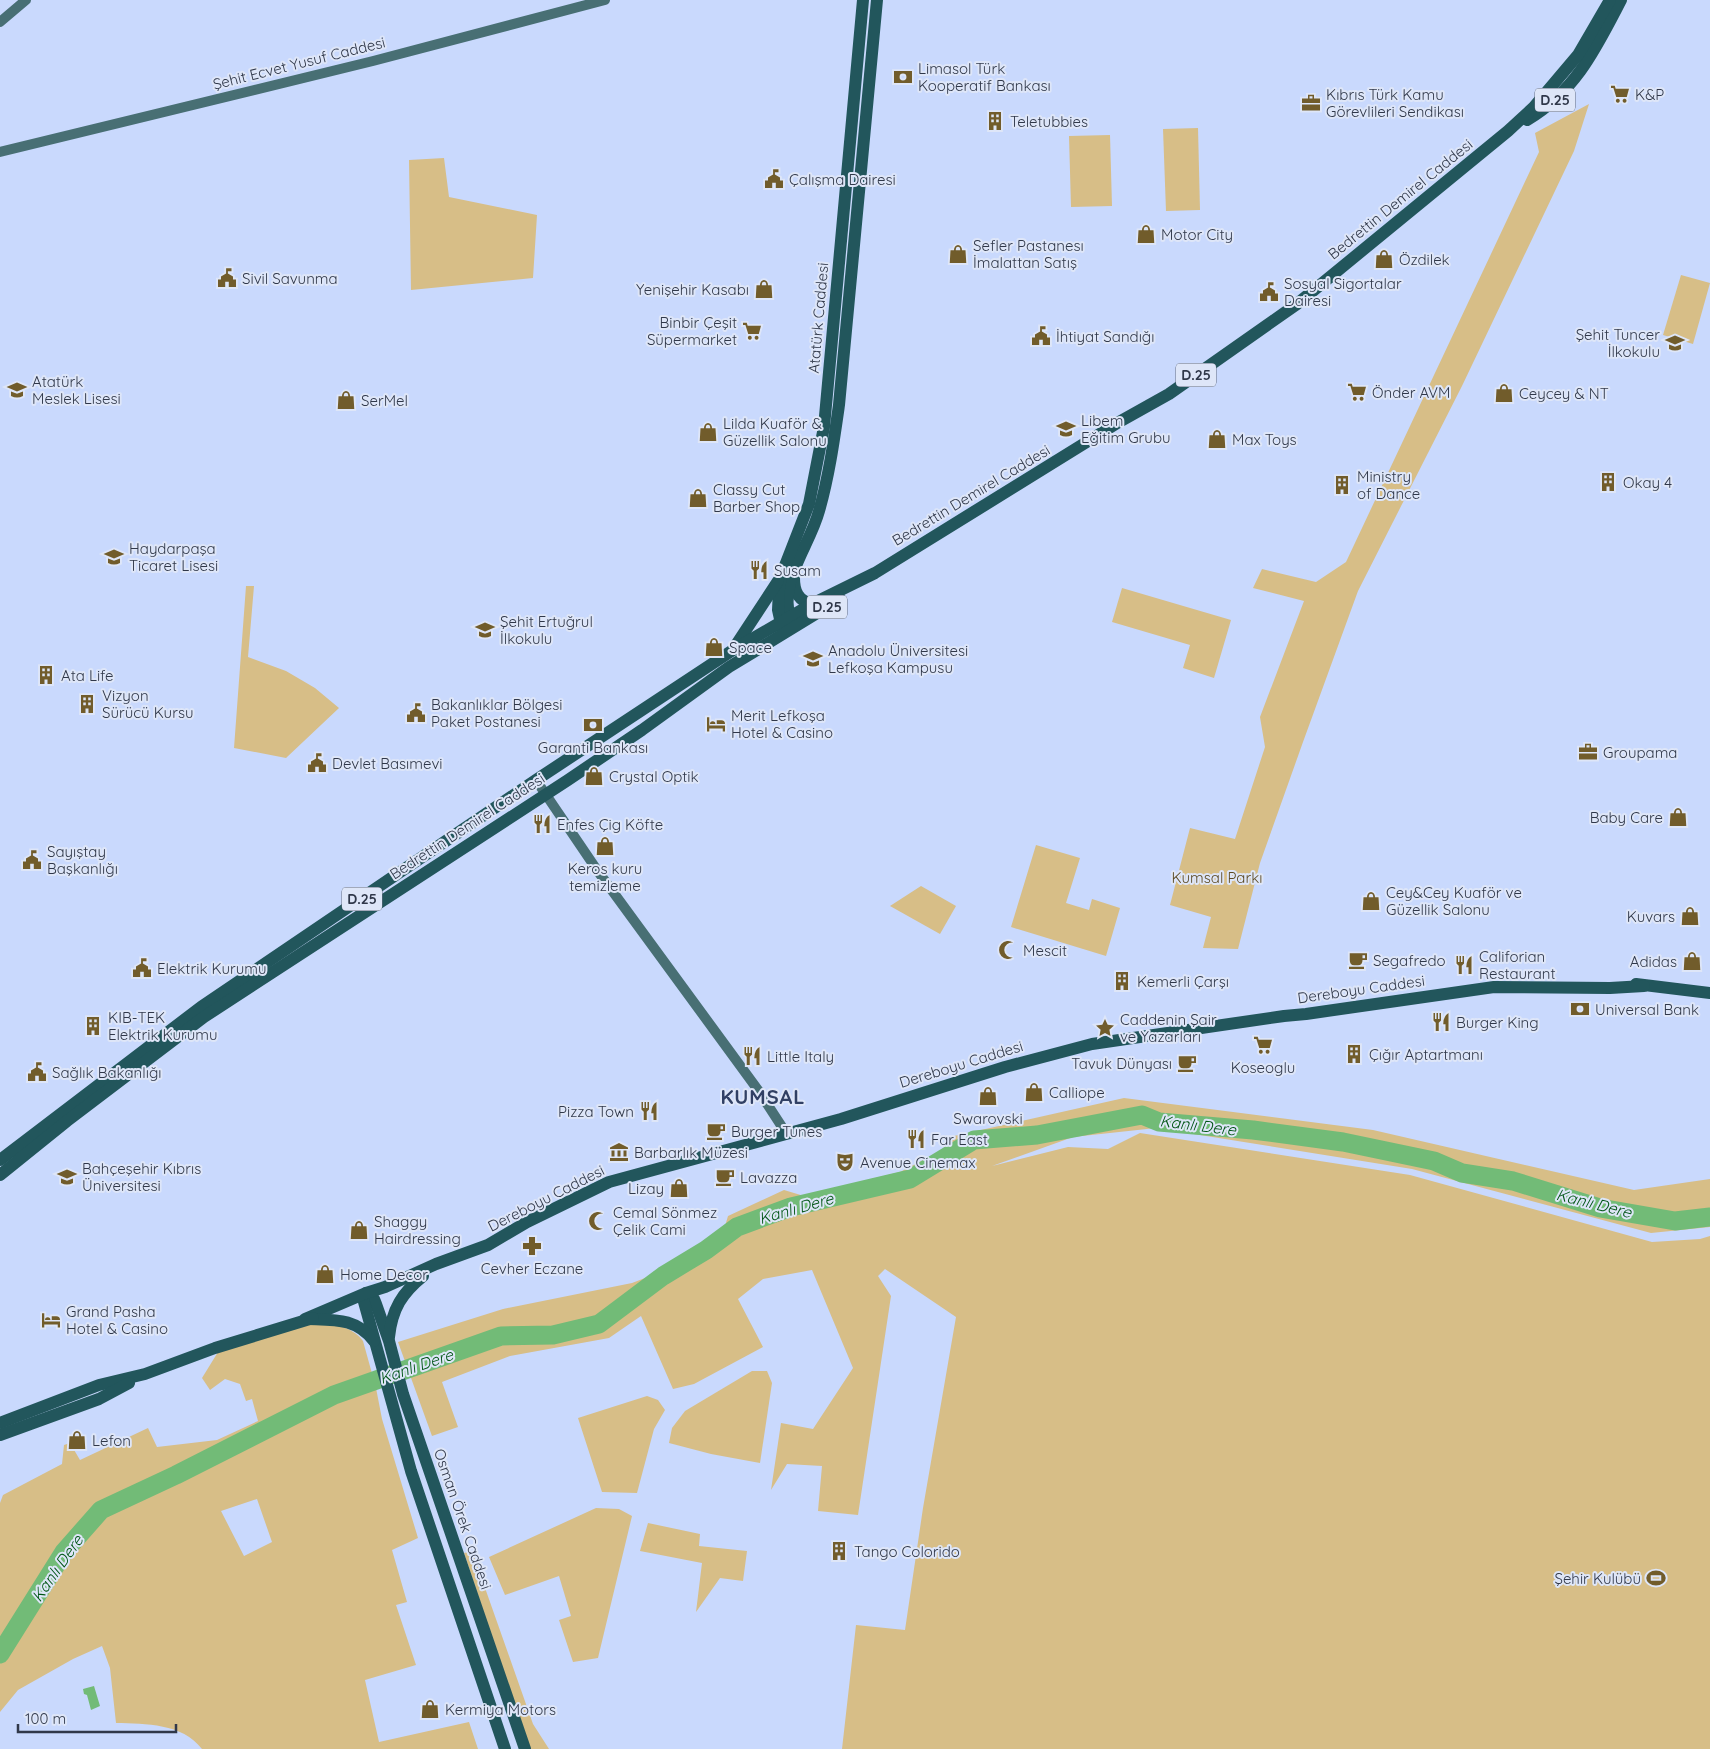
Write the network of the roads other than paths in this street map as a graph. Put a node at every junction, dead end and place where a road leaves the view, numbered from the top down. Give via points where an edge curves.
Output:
1 (26, 0) edge
2 (605, 0) edge
3 (863, 0) edge
4 (877, 0) edge
5 (1610, 0) edge
6 (1621, 0) edge
7 (0, 22) edge
8 (1508, 132) junction
9 (0, 152) edge
10 (794, 570) junction
11 (781, 576) junction
12 (859, 582) junction
13 (812, 604) junction
14 (786, 625) junction
15 (733, 650) junction
16 (536, 780) junction
17 (558, 786) junction
18 (545, 794) junction
19 (564, 823) junction
20 (1710, 993) edge
21 (786, 1133) junction
22 (0, 1160) edge
23 (0, 1175) edge
24 (461, 1256) junction
25 (424, 1276) junction
26 (368, 1298) junction
27 (306, 1320) junction
28 (384, 1349) junction
29 (145, 1374) junction
30 (398, 1396) junction
31 (0, 1423) edge
32 (0, 1435) edge
33 (505, 1749) edge
34 (525, 1749) edge

1 - 7 main road
2 - 9 main road, Şehit Ecvet Yusuf Caddesi via 373,61
3 - 11 main road, Atatürk Caddesi via 824,427 809,504
4 - 10 main road, Atatürk Caddesi via 837,414 819,513
5 - 8 main road, Bedrettin Demirel Caddesi / D.25 via 1578,56
6 - 8 main road, Bedrettin Demirel Caddesi / D.25 via 1592,56 1575,80 1541,112
8 - 12 main road, Bedrettin Demirel Caddesi / D.25 via 1297,304 1169,394
10 - 13 main road via 797,594
10 - 14 main road, Atatürk Caddesi via 787,596
11 - 14 main road, Atatürk Caddesi via 778,599
11 - 15 main road
12 - 13 main road, Bedrettin Demirel Caddesi / D.25
12 - 14 main road, Bedrettin Demirel Caddesi / D.25 via 820,612
13 - 14 main road, Bedrettin Demirel Caddesi / D.25
14 - 15 main road, Bedrettin Demirel Caddesi / D.25
14 - 17 main road, Bedrettin Demirel Caddesi / D.25 via 642,730
15 - 16 main road, Bedrettin Demirel Caddesi / D.25
16 - 18 main road
16 - 22 main road, Bedrettin Demirel Caddesi / D.25 via 201,1007
17 - 18 main road, Bedrettin Demirel Caddesi / D.25
17 - 19 main road via 557,802
18 - 19 main road
18 - 23 main road, Bedrettin Demirel Caddesi / D.25 via 204,1017
19 - 21 main road
20 - 21 main road, Dereboyu Caddesi via 1590,979 1520,981 1092,1044
21 - 24 main road, Dereboyu Caddesi via 609,1182
24 - 25 main road, Dereboyu Caddesi
24 - 26 main road, Dereboyu Caddesi via 385,1287
25 - 26 main road, Dereboyu Caddesi
25 - 28 main road via 410,1286 400,1301 392,1317
26 - 27 main road, Dereboyu Caddesi
26 - 28 main road, Osman Örek Caddesi
27 - 28 main road via 346,1321 364,1331
27 - 29 main road, Dereboyu Caddesi
28 - 30 main road, Osman Örek Caddesi
29 - 31 main road, Dereboyu Caddesi via 99,1386
29 - 32 main road, Dereboyu Caddesi via 99,1399
30 - 33 main road, Osman Örek Caddesi via 411,1470
30 - 34 main road, Osman Örek Caddesi

